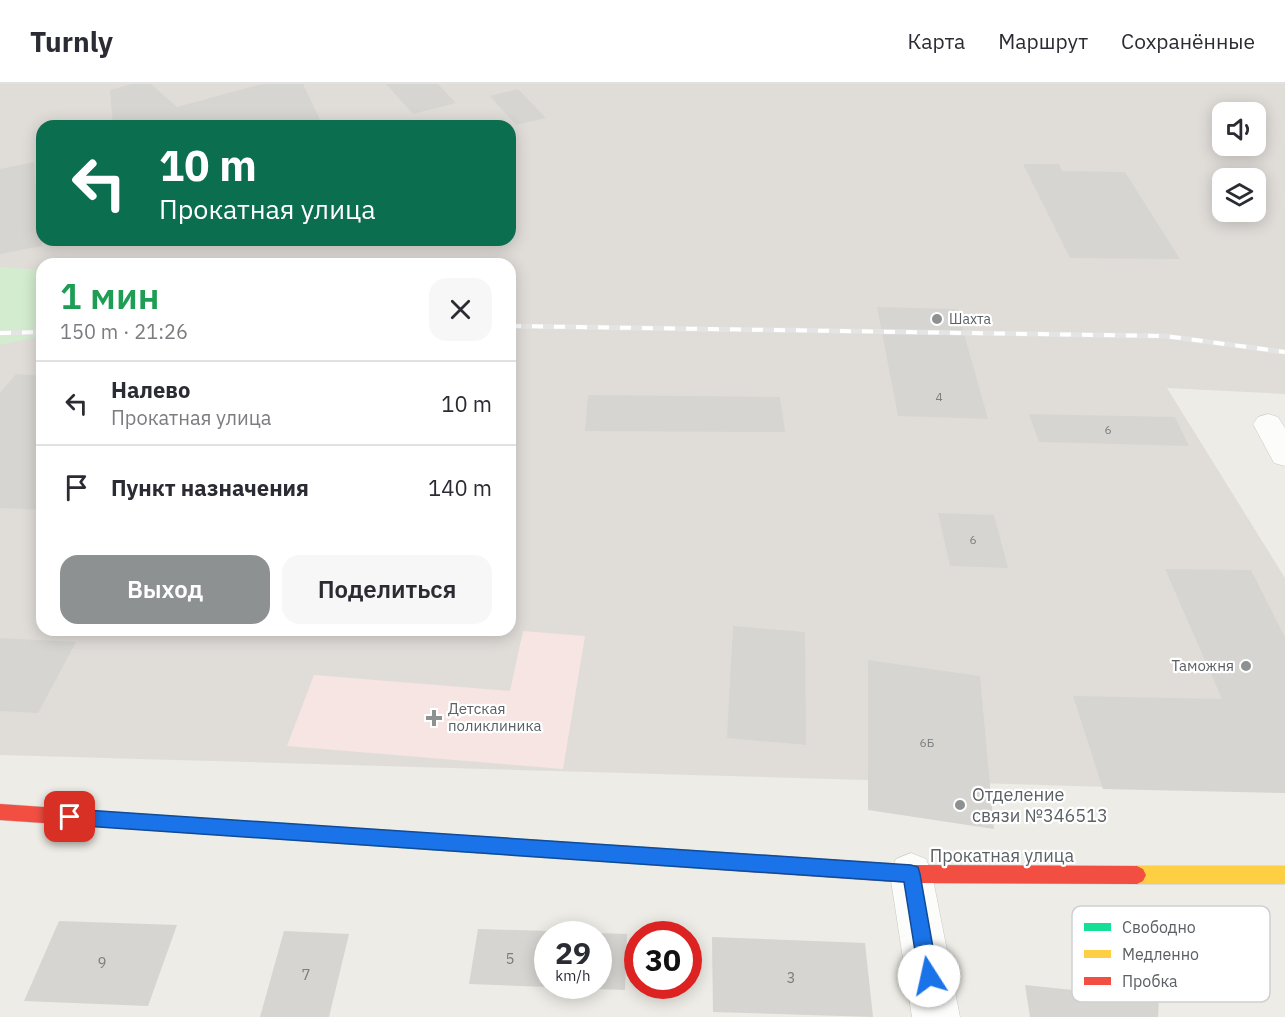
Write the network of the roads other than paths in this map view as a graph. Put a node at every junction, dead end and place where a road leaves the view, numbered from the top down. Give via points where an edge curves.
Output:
1 (1268, 424) dead end
2 (1285, 455) edge
3 (0, 812) edge
4 (911, 874) junction
5 (1285, 875) edge
6 (936, 1017) edge

1 - 2 street
3 - 4 street, Прокатная улица
4 - 5 street, Прокатная улица
4 - 6 street

